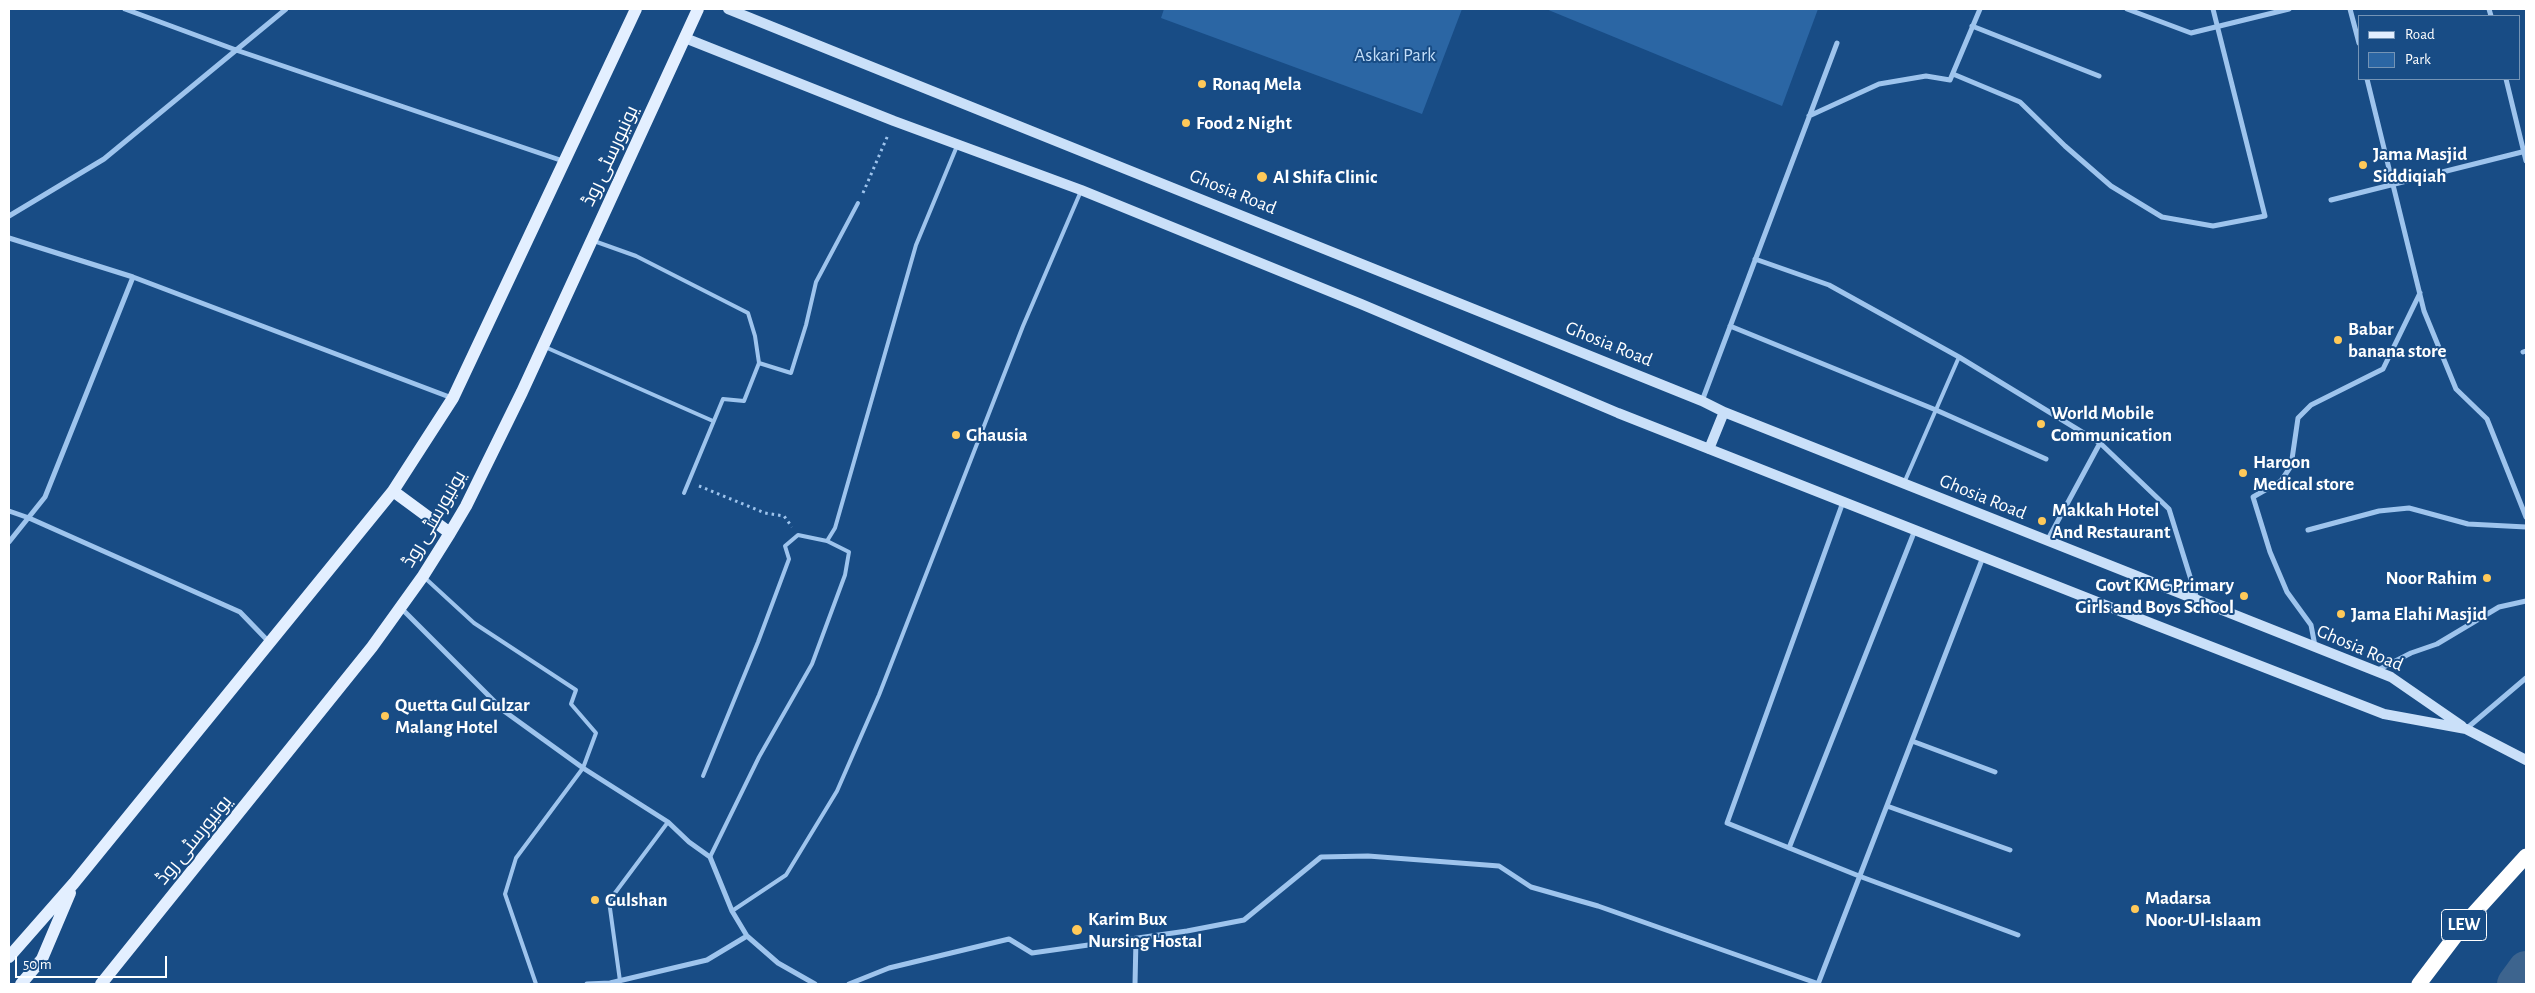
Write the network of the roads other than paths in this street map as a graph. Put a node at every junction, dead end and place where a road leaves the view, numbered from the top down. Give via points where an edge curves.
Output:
1 (125, 9) edge
2 (286, 9) edge
3 (636, 9) edge
4 (698, 9) edge
5 (728, 9) edge
6 (1980, 9) edge
7 (2127, 9) edge
8 (2213, 9) edge
9 (2289, 9) edge
10 (2350, 9) edge
11 (1972, 26) junction
12 (2217, 27) junction
13 (685, 38) junction
14 (2358, 39) edge
15 (1837, 43) dead end
16 (236, 50) junction
17 (1953, 74) junction
18 (2099, 76) dead end
19 (2367, 80) edge
20 (2506, 80) edge
21 (1809, 117) junction
22 (958, 144) junction
23 (2525, 151) edge
24 (2526, 160) edge
25 (563, 161) junction
26 (2392, 184) junction
27 (1081, 190) junction
28 (2331, 200) dead end
29 (858, 203) road end
30 (9, 216) edge
31 (9, 238) edge
32 (592, 240) junction
33 (1755, 259) junction
34 (134, 277) junction
35 (2420, 293) junction
36 (1730, 326) junction
37 (543, 346) junction
38 (1959, 357) junction
39 (759, 363) junction
40 (453, 398) junction
41 (1702, 401) junction
42 (1936, 410) junction
43 (1724, 412) junction
44 (713, 421) junction
45 (2100, 443) junction
46 (1710, 449) junction
47 (2046, 459) dead end
48 (1904, 485) junction
49 (393, 491) junction
50 (684, 493) dead end
51 (1843, 502) junction
52 (9, 511) edge
53 (2526, 517) edge
54 (29, 518) junction
55 (2526, 527) edge
56 (1915, 530) junction
57 (2308, 530) dead end
58 (450, 533) junction
59 (827, 541) junction
60 (9, 542) edge
61 (2047, 542) junction
62 (1983, 557) junction
63 (423, 576) junction
64 (2197, 601) junction
65 (2526, 601) edge
66 (401, 607) junction
67 (269, 643) junction
68 (2315, 647) junction
69 (2376, 671) junction
70 (2526, 678) edge
71 (2466, 729) junction
72 (1912, 741) junction
73 (2526, 760) edge
74 (583, 768) junction
75 (1995, 772) dead end
76 (703, 776) dead end
77 (1887, 806) junction
78 (668, 822) junction
79 (1789, 848) junction
80 (2010, 850) dead end
81 (2526, 856) edge
82 (710, 857) junction
83 (1859, 876) junction
84 (74, 883) junction
85 (732, 911) junction
86 (2018, 935) dead end
87 (747, 936) junction
88 (1136, 939) junction
89 (9, 957) edge
90 (620, 981) junction
91 (21, 984) edge
92 (101, 984) edge
93 (536, 984) edge
94 (587, 984) edge
95 (610, 984) edge
96 (815, 984) edge
97 (848, 984) edge
98 (1135, 984) edge
99 (1818, 984) edge
100 (2419, 984) edge

1 - 16 street
2 - 16 street
3 - 25 main road
4 - 13 main road, یونیورسٹی روڈ
5 - 41 main road, Ghosia Road
6 - 11 street
7 - 12 street via 2191,33
8 - 12 street
9 - 12 street
10 - 14 street
11 - 17 street
11 - 18 street
12 - 17 street via 2264,216 2213,226 2162,217 2111,186 2020,102
13 - 22 main road
13 - 32 main road, یونیورسٹی روڈ
15 - 21 street
16 - 25 street
16 - 30 street via 104,159
17 - 21 street via 1950,80 1926,76 1880,84
19 - 26 street
20 - 23 street
21 - 33 street
22 - 27 main road
22 - 59 lane via 916,245 835,528
23 - 24 street
23 - 26 street
25 - 40 main road
26 - 28 street
26 - 35 street
27 - 46 main road
27 - 85 lane via 879,695 837,791 786,875
29 - 39 lane via 816,282 791,372
31 - 34 street
32 - 37 main road, یونیورسٹی روڈ
32 - 39 lane via 636,256 745,310 755,336
33 - 36 street
33 - 38 street via 1829,285
34 - 40 street
34 - 54 street via 45,497
35 - 53 street via 2424,311 2456,389 2487,419
35 - 68 street via 2383,369 2311,405 2298,418 2291,466 2281,481 2253,496 2270,552 2287,592 2311,625
36 - 41 street
36 - 42 street
37 - 44 lane
37 - 58 main road, یونیورسٹی روڈ
38 - 42 lane
38 - 45 street
39 - 44 lane via 744,401 723,399
40 - 49 main road
41 - 43 main road, Ghosia Road
42 - 47 street
42 - 48 lane
43 - 46 main road
43 - 48 main road, Ghosia Road
44 - 50 lane
45 - 61 street
45 - 64 street via 2169,509
46 - 51 main road
48 - 61 main road, Ghosia Road
49 - 58 main road
49 - 67 main road
51 - 56 main road
51 - 79 street via 1727,823
52 - 54 street
54 - 60 street
54 - 67 street via 240,612
55 - 57 street via 2468,524 2409,508 2379,511
56 - 62 main road
56 - 79 street
58 - 63 main road, یونیورسٹی روڈ
59 - 76 lane via 798,535 785,546 789,559
59 - 82 lane via 849,552 845,575 812,664 759,757
61 - 64 main road, Ghosia Road
62 - 71 main road via 2384,714
62 - 72 street
63 - 66 main road, یونیورسٹی روڈ
63 - 74 lane via 474,623 576,690 571,704 596,732
64 - 68 main road, Ghosia Road
65 - 69 street via 2499,607 2437,644 2411,652
66 - 74 street via 504,711
66 - 92 main road, یونیورسٹی روڈ via 300,739
67 - 84 main road
68 - 69 main road, Ghosia Road
69 - 71 main road, Ghosia Road via 2391,677
70 - 71 street
71 - 73 main road
72 - 75 street
72 - 77 street
74 - 78 street
74 - 93 lane via 516,858 505,894
77 - 80 street
77 - 83 street
78 - 82 street
78 - 90 lane via 609,901
79 - 83 street
81 - 100 highway, LEW via 2466,922
82 - 85 street
83 - 86 street
83 - 99 street
84 - 89 main road
84 - 91 main road via 42,959
85 - 87 street
87 - 90 street via 707,960
87 - 96 street via 778,963
88 - 97 street via 1032,953 1009,939 889,968
88 - 98 street
88 - 99 street via 1244,920 1321,857 1368,856 1499,866 1531,887 1607,909
90 - 95 street
94 - 95 street

